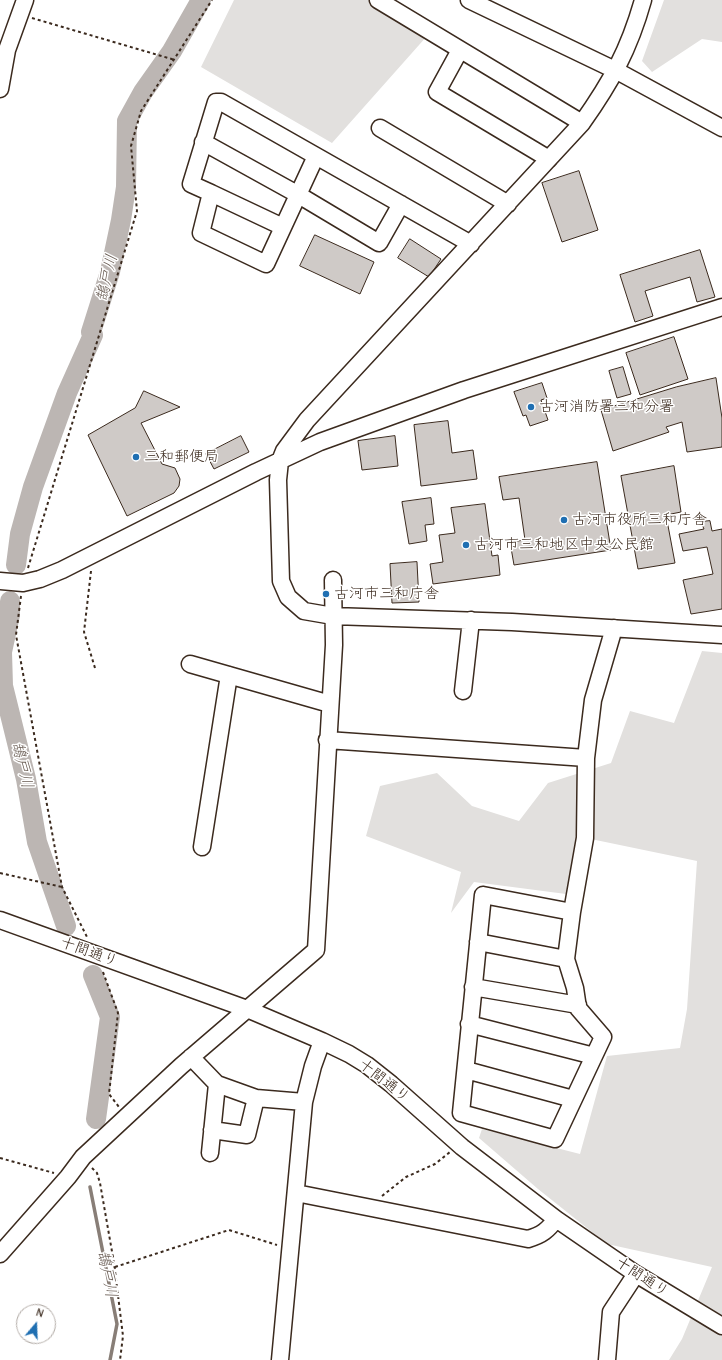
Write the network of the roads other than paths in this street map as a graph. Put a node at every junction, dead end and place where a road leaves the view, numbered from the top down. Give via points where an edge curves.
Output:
1 (378, 0) edge
2 (469, 0) edge
3 (643, 0) edge
4 (22, 7) edge
5 (460, 50) junction
6 (617, 71) junction
7 (0, 89) edge
8 (582, 124) junction
9 (380, 128) dead end
10 (722, 128) edge
11 (203, 142) junction
12 (316, 156) junction
13 (549, 159) junction
14 (211, 193) junction
15 (297, 194) junction
16 (401, 204) junction
17 (508, 204) junction
18 (283, 227) junction
19 (471, 244) junction
20 (722, 307) edge
21 (280, 461) junction
22 (333, 580) dead end
23 (0, 581) edge
24 (333, 616) junction
25 (471, 620) junction
26 (614, 628) junction
27 (722, 635) edge
28 (190, 664) dead end
29 (229, 676) junction
30 (464, 691) dead end
31 (330, 704) junction
32 (327, 740) junction
33 (586, 758) junction
34 (202, 847) dead end
35 (572, 912) junction
36 (0, 920) edge
37 (478, 942) junction
38 (566, 959) junction
39 (473, 987) junction
40 (578, 1005) junction
41 (247, 1009) junction
42 (469, 1024) junction
43 (322, 1041) junction
44 (594, 1056) junction
45 (192, 1057) junction
46 (466, 1070) junction
47 (217, 1084) junction
48 (256, 1098) junction
49 (573, 1099) junction
50 (304, 1102) junction
51 (212, 1130) junction
52 (210, 1153) dead end
53 (296, 1193) junction
54 (556, 1219) junction
55 (0, 1254) edge
56 (636, 1274) junction
57 (722, 1326) edge
58 (280, 1360) edge
59 (607, 1360) edge

1 - 5 street
2 - 6 street
3 - 6 street via 635,29
4 - 7 street via 7,50
5 - 8 street
5 - 13 street via 437,92
6 - 8 street
6 - 10 street
8 - 13 street
9 - 17 street
11 - 12 street via 216,102 221,102
11 - 14 street via 191,184
11 - 15 street
12 - 15 street
12 - 16 street
13 - 17 street
14 - 18 street
14 - 18 street via 201,233 266,264
15 - 16 street via 379,243
15 - 18 street
16 - 19 street
17 - 19 street
19 - 21 street via 308,420 284,451
20 - 21 street via 464,390 320,442
21 - 23 street via 62,570 23,583
21 - 24 street via 278,494 283,588 288,597 304,610
22 - 24 street
24 - 25 street
24 - 31 street
25 - 26 street
25 - 30 street
26 - 27 street
26 - 33 street via 593,700
28 - 29 street
29 - 31 street
29 - 34 street
31 - 32 street
32 - 33 street
32 - 41 street via 316,950
33 - 35 street via 586,838
35 - 37 street via 483,894
35 - 38 street
36 - 41 street, 十間通り
37 - 38 street
37 - 39 street
38 - 40 street
39 - 40 street
39 - 42 street
40 - 44 street via 603,1037
41 - 43 street, 十間通り
41 - 45 street
42 - 44 street
42 - 46 street
43 - 50 street
43 - 54 street, 十間通り via 367,1065 459,1144
44 - 49 street
45 - 47 street
45 - 55 street via 83,1157
46 - 49 street
46 - 49 street via 461,1113 555,1139
47 - 48 street
47 - 51 street
48 - 50 street
48 - 51 street via 247,1135
50 - 53 street
51 - 52 street
53 - 54 street via 528,1239 548,1230
53 - 58 street
54 - 56 street, 十間通り
56 - 57 street, 十間通り
56 - 59 street via 611,1312

